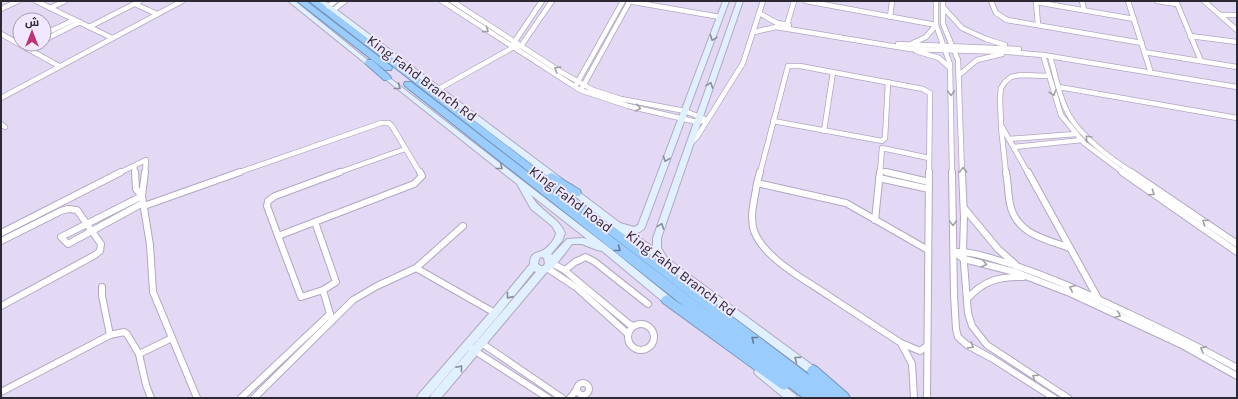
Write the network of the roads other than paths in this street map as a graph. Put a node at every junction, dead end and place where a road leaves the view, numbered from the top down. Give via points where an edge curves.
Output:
1 (18, 1) edge
2 (36, 1) edge
3 (65, 1) edge
4 (140, 1) edge
5 (182, 1) edge
6 (291, 1) edge
7 (301, 1) edge
8 (313, 1) edge
9 (321, 1) edge
10 (335, 1) edge
11 (345, 1) edge
12 (442, 1) edge
13 (452, 1) edge
14 (542, 1) edge
15 (552, 1) edge
16 (623, 1) edge
17 (630, 1) edge
18 (726, 1) edge
19 (740, 1) edge
20 (764, 1) edge
21 (794, 1) edge
22 (806, 1) edge
23 (892, 1) edge
24 (936, 1) edge
25 (991, 1) edge
26 (1036, 1) edge
27 (1082, 1) edge
28 (1128, 1) edge
29 (1157, 1) edge
30 (1204, 1) edge
31 (1177, 2) edge
32 (1, 3) edge
33 (134, 4) junction
34 (943, 4) edge
35 (7, 6) junction
36 (50, 8) junction
37 (331, 8) junction
38 (1, 9) edge
39 (1084, 10) junction
40 (157, 14) junction
41 (760, 14) junction
42 (1220, 15) junction
43 (1237, 15) edge
44 (321, 17) junction
45 (720, 17) junction
46 (890, 17) junction
47 (1134, 19) junction
48 (74, 20) junction
49 (80, 22) junction
50 (787, 25) junction
51 (936, 25) junction
52 (1038, 25) junction
53 (89, 27) junction
54 (52, 30) edge
55 (1237, 30) edge
56 (754, 32) junction
57 (1, 34) edge
58 (52, 36) edge
59 (1190, 36) junction
60 (112, 38) junction
61 (12, 40) edge
62 (513, 41) junction
63 (1237, 42) edge
64 (1142, 43) junction
65 (906, 45) junction
66 (521, 46) junction
67 (512, 48) junction
68 (945, 48) junction
69 (953, 48) junction
70 (910, 49) junction
71 (1023, 49) junction
72 (35, 52) edge
73 (1008, 52) junction
74 (1144, 52) junction
75 (1043, 55) junction
76 (1050, 56) junction
77 (1201, 61) junction
78 (59, 66) junction
79 (1237, 67) edge
80 (950, 68) junction
81 (1150, 70) junction
82 (833, 72) junction
83 (959, 75) junction
84 (1048, 76) junction
85 (387, 78) junction
86 (578, 82) junction
87 (888, 82) junction
88 (580, 87) junction
89 (1059, 87) junction
90 (1237, 87) edge
91 (437, 90) junction
92 (1, 98) edge
93 (450, 108) junction
94 (683, 115) junction
95 (1237, 118) edge
96 (698, 119) junction
97 (707, 120) junction
98 (773, 120) junction
99 (1001, 125) junction
100 (824, 131) junction
101 (1076, 134) junction
102 (1010, 140) junction
103 (1082, 140) junction
104 (1003, 142) junction
105 (690, 144) junction
106 (1014, 147) junction
107 (405, 149) junction
108 (929, 158) junction
109 (134, 166) junction
110 (880, 171) junction
111 (879, 178) junction
112 (519, 181) junction
113 (757, 183) junction
114 (929, 185) junction
115 (576, 193) junction
116 (143, 202) junction
117 (964, 207) junction
118 (875, 220) junction
119 (315, 222) junction
120 (86, 224) junction
121 (615, 224) junction
122 (463, 226) dead end
123 (91, 231) junction
124 (1, 233) edge
125 (278, 236) junction
126 (1, 241) edge
127 (1237, 244) edge
128 (1070, 248) junction
129 (928, 250) junction
130 (608, 251) junction
131 (963, 251) junction
132 (954, 252) junction
133 (1237, 252) edge
134 (544, 255) junction
135 (964, 259) junction
136 (665, 261) junction
137 (1017, 265) junction
138 (533, 266) junction
139 (548, 266) junction
140 (416, 268) junction
141 (566, 271) junction
142 (1029, 277) junction
143 (580, 282) junction
144 (102, 287) dead end
145 (573, 287) junction
146 (323, 290) junction
147 (967, 299) junction
148 (667, 300) junction
149 (1099, 300) junction
150 (648, 304) dead end
151 (607, 305) junction
152 (1, 306) edge
153 (601, 309) junction
154 (496, 313) junction
155 (330, 314) junction
156 (332, 321) junction
157 (634, 326) junction
158 (628, 334) junction
159 (110, 335) junction
160 (172, 338) junction
161 (901, 343) junction
162 (474, 345) junction
163 (927, 346) junction
164 (139, 354) junction
165 (1237, 368) edge
166 (812, 371) junction
167 (1235, 374) edge
168 (1, 392) edge
169 (580, 394) edge
170 (151, 398) edge
171 (197, 398) edge
172 (241, 398) edge
173 (254, 398) edge
174 (422, 398) edge
175 (435, 398) edge
176 (548, 398) edge
177 (562, 398) edge
178 (570, 398) edge
179 (792, 398) edge
180 (803, 398) edge
181 (813, 398) edge
182 (829, 398) edge
183 (844, 398) edge
184 (851, 398) edge
185 (914, 398) edge
186 (927, 398) edge
187 (1054, 398) edge
188 (1068, 398) edge

1 - 35 street
2 - 36 street
3 - 36 street
4 - 33 street
5 - 40 street
6 - 85 main road, King Fahd Branch Rd
7 - 44 highway, King Fahd Road
8 - 93 highway, King Fahd Road
9 - 37 main road, King Fahd Branch Rd
10 - 37 street
11 - 37 street
12 -> 67 street
13 - 62 street
14 - 62 street
15 - 66 street
16 - 86 street
17 - 45 street
17 - 88 street
18 - 45 main road
96 -> 19 main road
20 - 41 street
21 - 50 street
22 - 46 street
23 - 46 street
24 - 51 street
25 - 52 street via 993,10 1000,17
26 - 39 street
26 - 52 street
27 - 39 street
28 - 47 street
29 - 31 street
30 - 42 street
31 - 59 street
32 - 35 street
33 - 40 street
33 - 53 street
34 - 69 street via 943,24
34 - 71 street via 962,28 986,39
35 - 38 street
36 - 48 street
37 - 91 main road, King Fahd Branch Rd
39 - 47 street
40 - 60 street
41 - 50 street
41 - 56 street
42 - 43 street
42 - 55 street
44 - 85 highway
44 -> 181 highway, King Fahd Road
45 -> 94 main road
46 - 51 street
47 - 64 street
48 - 49 street
48 - 54 street
49 - 53 street
49 - 58 street
50 - 65 street
51 - 65 street via 932,33 922,41
51 - 68 street
52 - 64 street
53 - 60 street
56 - 70 street via 766,28 784,28
56 - 97 street via 743,63
57 - 61 street
59 - 63 street
59 - 77 street
60 - 78 street
62 - 66 street
62 - 67 street
64 - 74 street
65 - 68 street
66 - 67 street
86 -> 66 street
67 - 88 street
67 - 91 street
68 - 69 street
68 - 70 street
68 - 80 street
69 - 71 street
69 - 73 street
69 - 83 street via 958,60
70 - 80 street via 937,57
71 - 81 street
72 - 78 street
73 - 75 street
73 - 83 street via 977,60
74 - 77 street
74 - 81 street
75 - 76 street
75 - 84 street
76 - 89 street
76 - 90 street
77 - 79 street
78 - 92 street
80 -> 132 street
81 - 90 street
82 - 87 street
82 - 98 street via 788,66
82 - 100 street
117 -> 83 street
84 - 99 street via 1019,75 1010,77 1002,84 998,98
84 -> 101 street via 1061,114
85 -> 112 main road, King Fahd Branch Rd
86 - 88 street
87 - 100 street via 885,138 882,141
87 - 108 street via 923,89 930,93
88 - 94 street
88 -> 94 street via 628,106
89 - 95 street
127 -> 89 street via 1113,160 1098,147 1072,120
91 - 115 main road, King Fahd Branch Rd
93 - 115 highway
182 -> 93 highway, King Fahd Road
94 - 96 street
94 - 96 street
94 -> 121 main road via 641,227 635,230
96 - 97 street
96 - 105 main road
97 - 105 street
98 - 100 street
98 - 113 street
99 - 102 street
99 - 104 street
101 - 102 street
101 - 103 street
102 - 104 street
102 - 106 street
103 - 106 street
103 -> 133 street via 1127,176
104 - 128 street via 1010,204 1018,223 1039,236
136 -> 105 main road via 657,249 657,238
106 - 128 street
107 - 116 street via 392,126 389,123 381,124
107 - 119 street via 422,176 419,180
107 - 125 street via 268,201 267,206
108 - 110 street via 882,148
108 - 114 street
109 - 116 street via 136,189
109 - 116 street via 146,160
109 - 124 street
110 - 111 street
110 - 114 street
111 - 114 street
111 - 118 street
112 - 130 main road, King Fahd Branch Rd
112 - 134 main road via 535,207 558,226 560,231 560,238
113 - 118 street via 846,203
113 - 161 street via 752,218 754,230 762,245 786,267
114 - 129 street
115 - 121 main road, King Fahd Branch Rd
116 - 120 street
116 - 123 street
116 - 160 street via 150,245 153,292
117 - 131 street
117 - 137 street via 998,249
118 - 129 street
119 - 125 street
119 - 146 street via 336,282
120 - 123 street
120 - 123 street via 61,236 68,244
120 - 126 street via 76,210 68,209
121 - 136 main road, King Fahd Branch Rd
122 - 140 street
123 - 152 street via 101,244 100,251
125 - 146 street via 301,297
128 - 149 street
129 - 163 street
130 - 139 main road via 583,241 570,241
130 - 148 main road, King Fahd Branch Rd
131 - 132 street
131 - 135 street
131 - 137 street
132 - 135 street
132 -> 187 street via 958,337
134 - 138 main road via 535,258
134 - 139 main road via 549,258
135 -> 142 street
135 - 147 street
166 -> 136 main road, King Fahd Branch Rd
149 -> 137 street
138 - 139 main road via 536,269
138 -> 154 main road
139 - 141 street
139 - 145 street
139 - 162 main road
140 - 154 street
140 - 156 street via 353,300
141 - 143 street
141 - 150 street via 578,260 586,257
142 - 147 street via 993,279 977,287
142 -> 167 street via 1070,293 1173,341
143 - 145 street
143 - 151 street
144 - 159 street
145 - 153 street
146 - 155 street
188 -> 147 street via 987,345 972,326
148 - 179 main road, King Fahd Branch Rd
148 - 180 highway
165 -> 149 street via 1171,333
151 - 153 street
151 - 157 street
153 - 158 street
154 - 162 main road
155 - 156 street
155 - 172 street
156 - 173 street
157 - 158 street
157 - 158 street via 644,324 652,329 655,334 654,342 646,348 636,348 629,342
159 - 164 street via 124,332
159 - 168 street
160 - 164 street
160 - 171 street
161 - 163 street via 920,351
161 - 185 street via 915,372
162 - 174 main road
175 -> 162 main road
162 - 176 street
162 - 177 street
163 - 186 street
164 - 170 street
166 - 183 highway
166 - 184 main road, King Fahd Branch Rd
169 - 178 street

